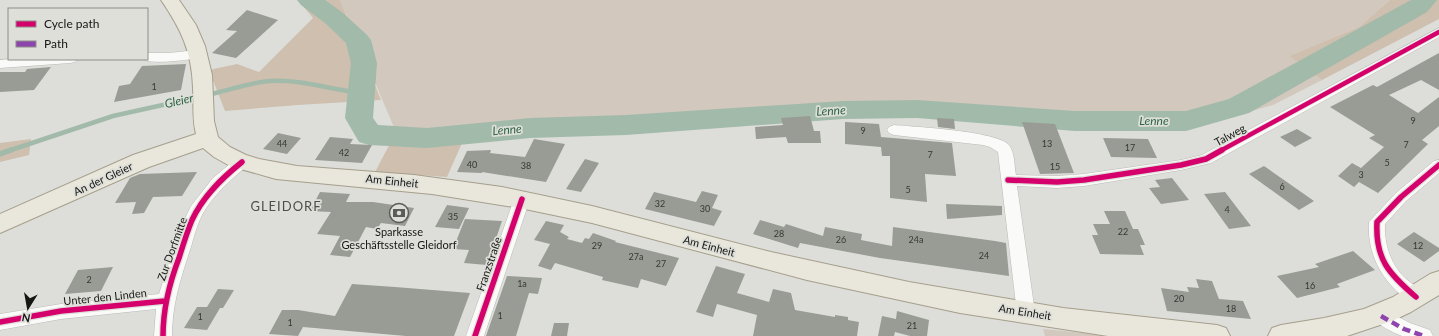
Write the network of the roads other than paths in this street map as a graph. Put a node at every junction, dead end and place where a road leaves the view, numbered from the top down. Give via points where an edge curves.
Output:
1 (170, 0) edge
2 (1439, 32) edge
3 (197, 54) junction
4 (148, 57) edge
5 (56, 60) edge
6 (0, 64) edge
7 (894, 130) dead end
8 (208, 138) junction
9 (242, 162) junction
10 (1439, 165) edge
11 (1008, 180) junction
12 (522, 199) junction
13 (0, 224) edge
14 (1439, 281) edge
15 (1416, 297) junction
16 (165, 301) junction
17 (1026, 312) junction
18 (1381, 316) junction
19 (0, 322) edge
20 (1310, 334) edge
21 (163, 336) edge
22 (475, 336) edge
23 (1217, 336) edge
24 (1281, 336) edge
25 (1424, 336) edge

1 - 3 main road via 189,28
2 - 11 street, Talweg via 1206,159 1070,182
3 - 4 street
3 - 8 main road
5 - 6 street
7 - 11 street via 1000,144 1005,151
8 - 9 main road, Am Einheit via 224,153
8 - 13 main road, An der Gleier via 141,161
9 - 12 main road, Am Einheit via 286,172 439,186
9 - 16 street, Zur Dorfmitte via 224,176 196,212
10 - 15 street via 1401,197 1378,222 1379,247 1389,271
11 - 17 street
12 - 17 main road, Am Einheit via 846,279 920,295
12 - 22 street, Franzstraße
14 - 15 main road
15 - 18 main road
16 - 19 street, Unter den Linden via 87,308
16 - 21 street, Zur Dorfmitte
17 - 23 main road, Am Einheit via 1108,325
18 - 20 main road
18 - 25 street via 1404,329
20 - 24 main road

